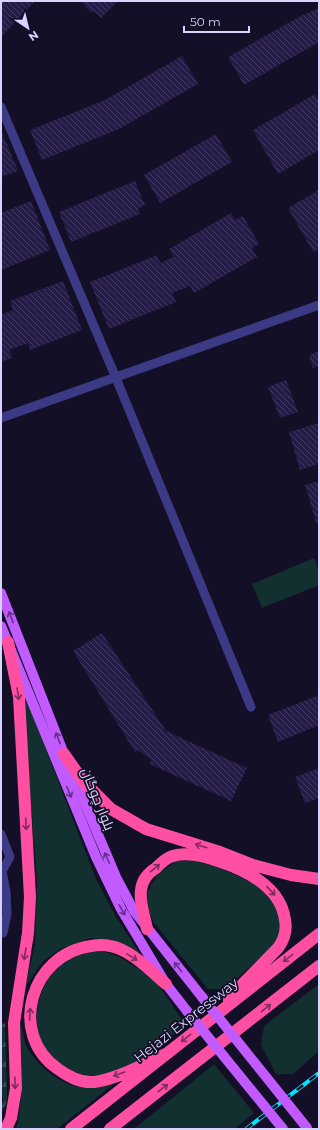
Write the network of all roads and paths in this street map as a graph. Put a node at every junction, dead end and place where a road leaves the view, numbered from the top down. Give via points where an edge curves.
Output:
1 (1, 107) edge
2 (319, 305) edge
3 (116, 378) junction
4 (1, 418) edge
5 (1, 592) edge
6 (1, 626) edge
7 (8, 642) junction
8 (251, 707) dead end
9 (64, 754) junction
10 (1, 834) edge
11 (319, 879) edge
12 (147, 929) junction
13 (3, 934) dead end
14 (319, 934) edge
15 (319, 966) edge
16 (166, 984) junction
17 (229, 1005) junction
18 (168, 1052) junction
19 (6, 1129) edge
20 (71, 1129) edge
21 (110, 1129) edge
22 (283, 1129) edge
23 (308, 1129) edge

1 - 3 lane
2 - 3 lane
3 - 4 lane
3 - 8 lane
9 -> 5 main road, بلوار چوگان
6 - 7 main road, بلوار چوگان
7 -> 16 main road, بلوار چوگان via 99,864 121,909
7 -> 19 highway via 18,697 30,897 28,933 14,1023 16,1088 12,1118
11 -> 9 highway via 253,865 146,829 111,809 83,781
12 -> 9 main road, بلوار چوگان via 116,877
10 - 13 lane via 10,857 2,871 8,914
12 -> 17 highway via 140,891 144,879 151,871 170,857 187,854 231,865 262,882 273,892 284,913 286,924 283,940 229,998
23 -> 12 main road, بلوار چوگان, bridge
14 -> 17 highway, Hejazi Expressway
21 -> 15 highway
18 -> 16 highway via 110,1078 94,1082 82,1081 71,1078 54,1067 45,1057 38,1046 30,1021 31,1002 36,986 47,968 81,947 102,944 120,949
16 - 22 main road, بلوار چوگان, bridge
17 -> 18 highway, Hejazi Expressway
18 - 20 highway, Hejazi Expressway

